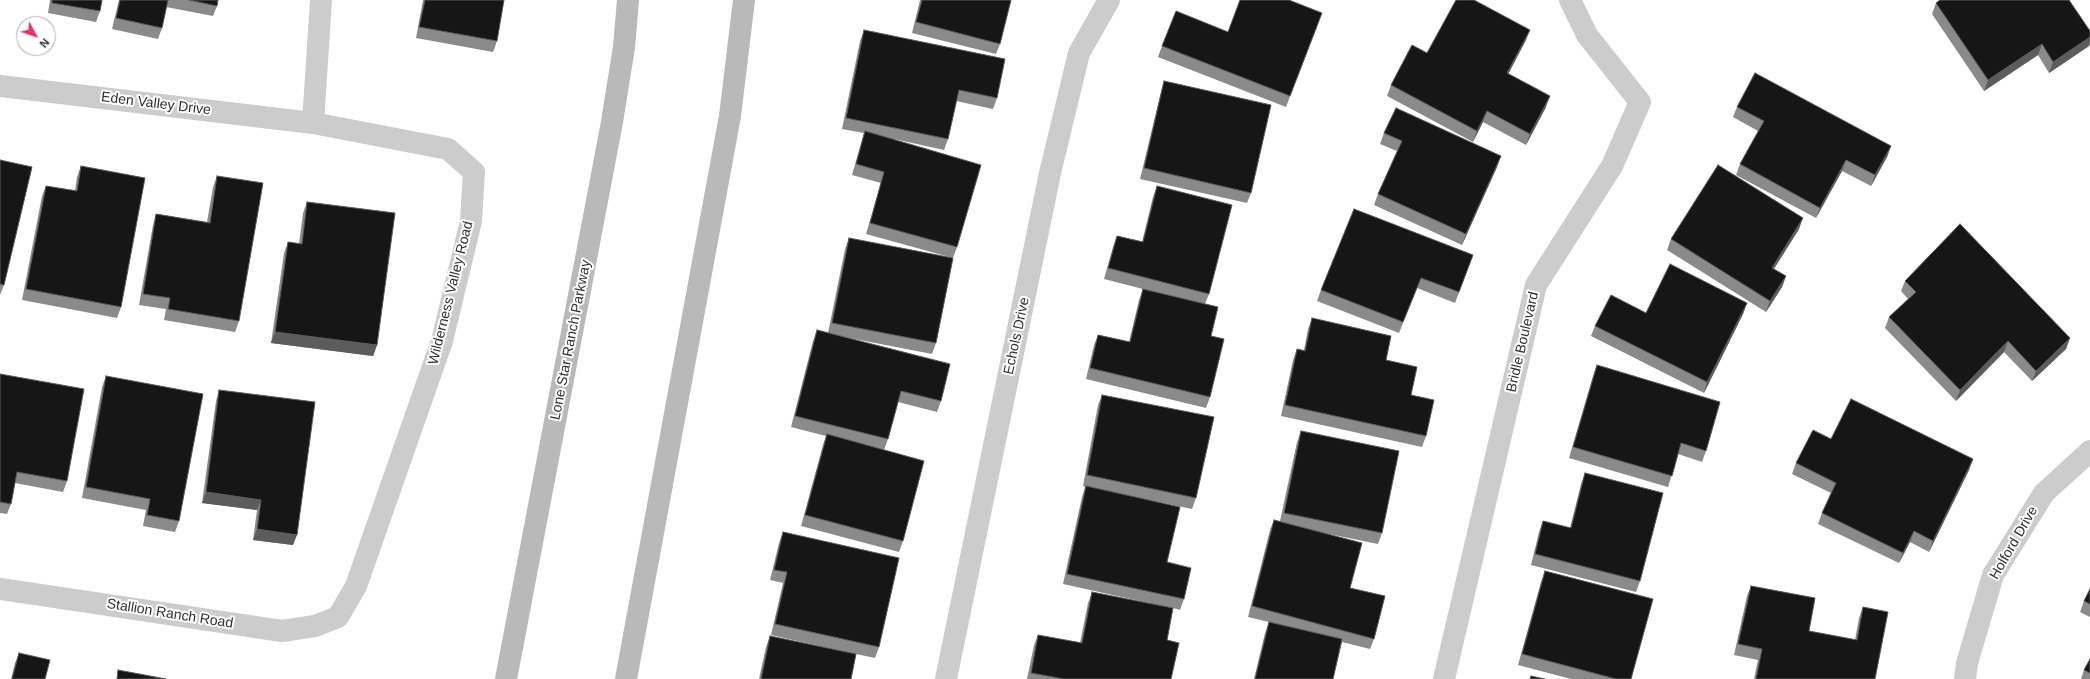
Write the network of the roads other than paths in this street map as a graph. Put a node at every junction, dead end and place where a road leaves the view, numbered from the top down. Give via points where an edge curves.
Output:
1 (321, 0) edge
2 (628, 0) edge
3 (744, 0) edge
4 (1109, 0) edge
5 (1570, 0) edge
6 (0, 86) edge
7 (313, 123) junction
8 (2090, 451) edge
9 (0, 589) edge
10 (338, 617) joint
11 (506, 679) edge
12 (626, 679) edge
13 (946, 679) edge
14 (1444, 679) edge
15 (1965, 679) edge

1 - 7 street
2 - 11 main road, Lone Star Ranch Parkway via 624,47 612,122
3 - 12 main road via 730,116
4 - 13 street, Echols Drive via 1079,53 1050,173
5 - 14 street, Bridle Boulevard via 1587,34 1640,102 1612,166 1536,285
6 - 7 street, Eden Valley Drive
7 - 10 street, Wilderness Valley Road via 448,148 474,172 471,221 442,341 356,586
8 - 15 street, Holford Drive via 2044,493 1992,575 1967,663
9 - 10 street, Stallion Ranch Road via 282,631 315,626

